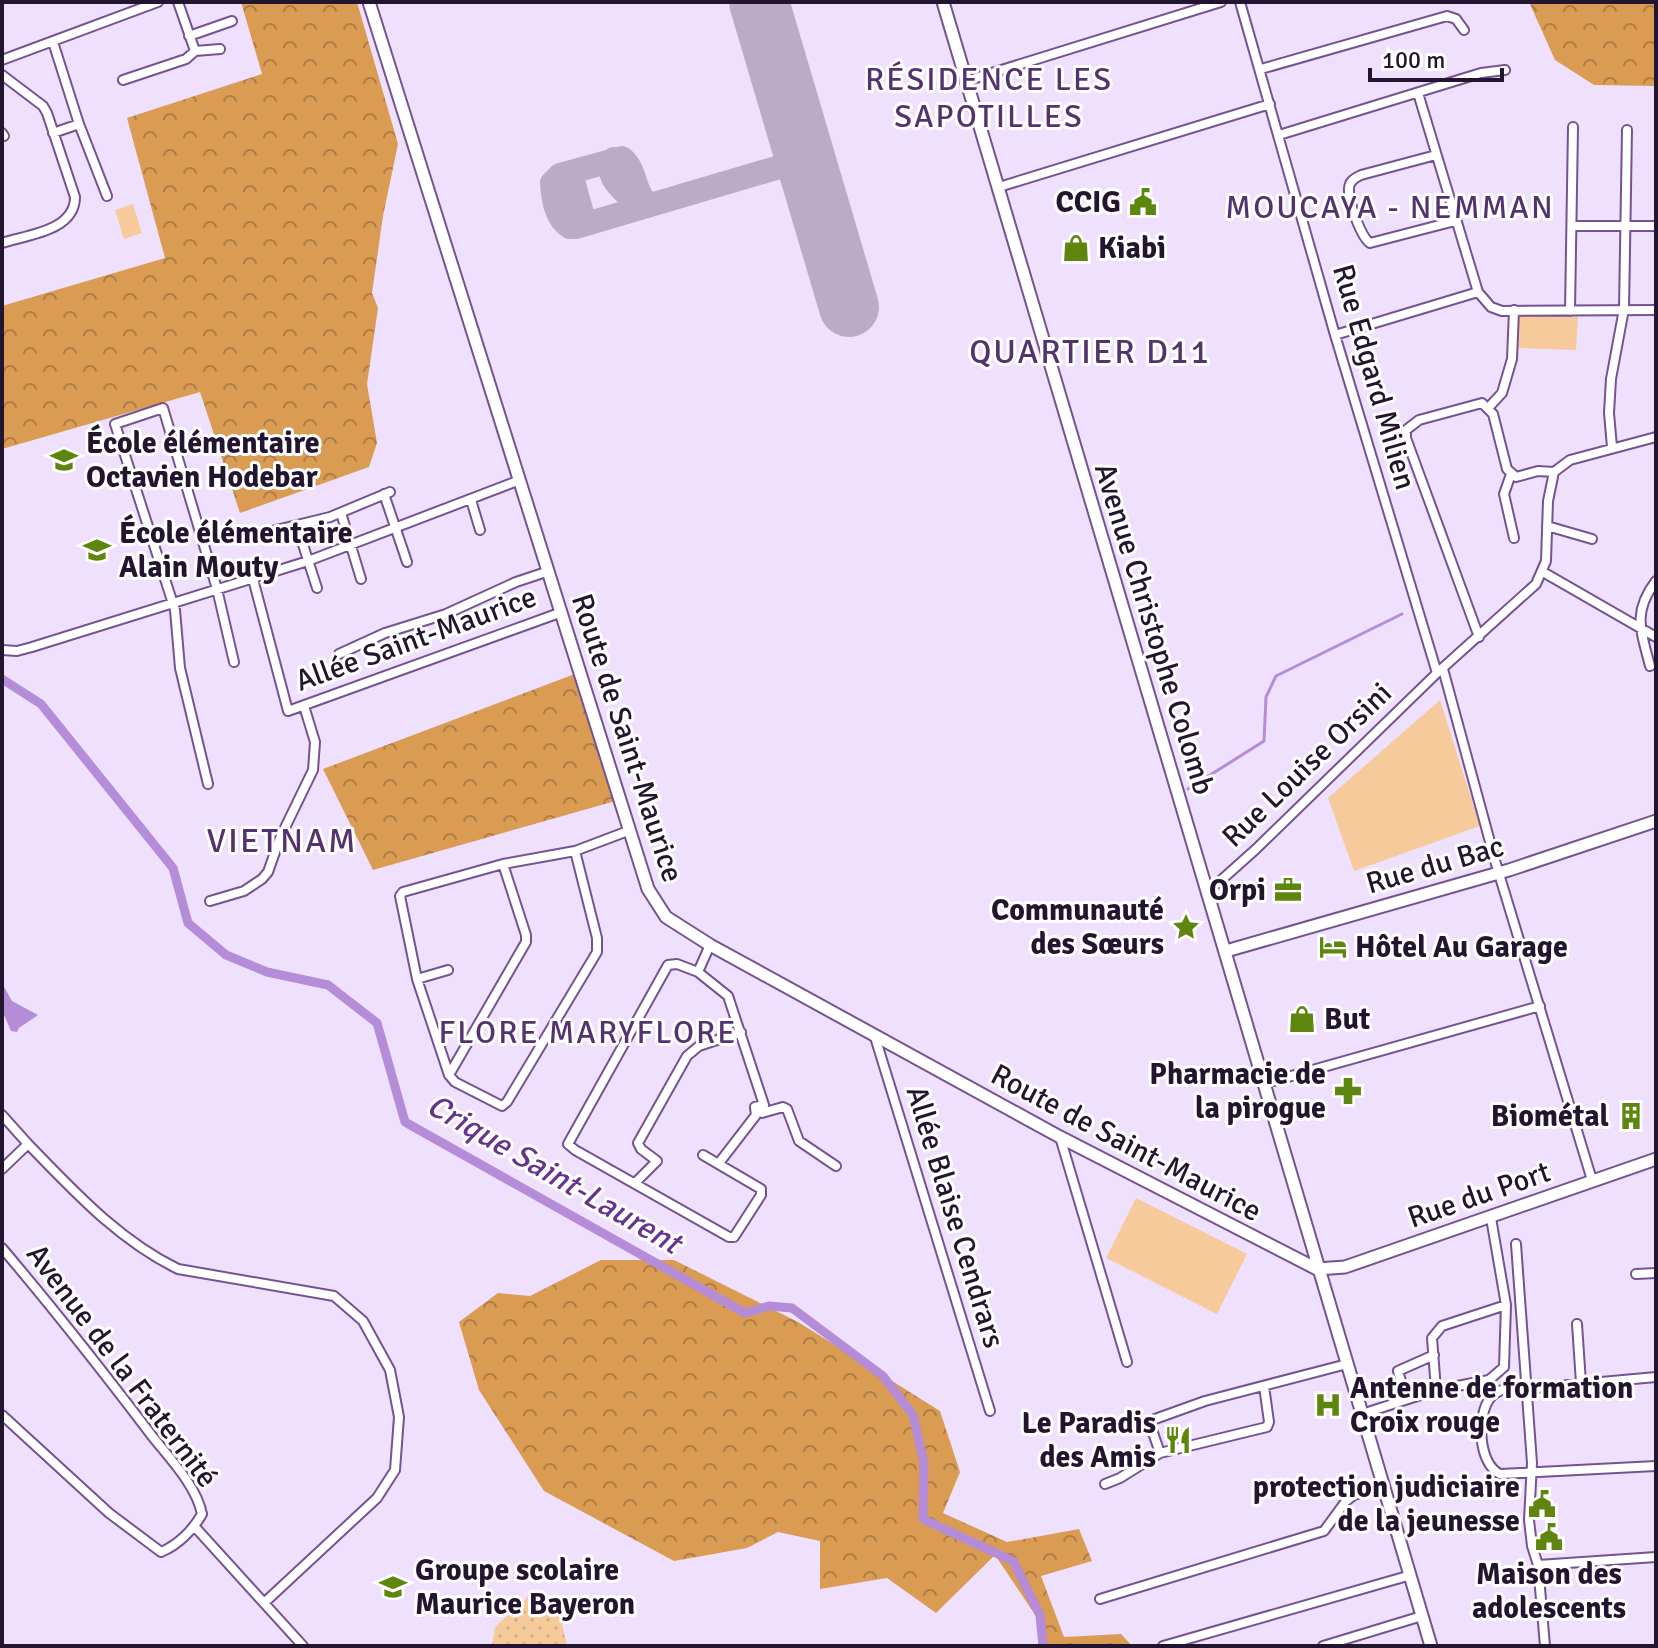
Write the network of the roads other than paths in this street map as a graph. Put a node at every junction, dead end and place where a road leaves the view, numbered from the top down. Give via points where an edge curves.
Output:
1 (158, 2) edge
2 (178, 2) edge
3 (369, 2) edge
4 (943, 2) edge
5 (1221, 2) edge
6 (1240, 2) edge
7 (232, 21) dead end
8 (1464, 30) dead end
9 (189, 36) junction
10 (53, 42) junction
11 (220, 49) dead end
12 (195, 51) junction
13 (2, 60) edge
14 (1261, 69) junction
15 (1505, 70) dead end
16 (2, 75) edge
17 (123, 80) dead end
18 (966, 81) junction
19 (1418, 93) junction
20 (1270, 104) junction
21 (79, 124) junction
22 (1573, 127) dead end
23 (1627, 130) dead end
24 (53, 133) junction
25 (1279, 135) junction
26 (1436, 155) junction
27 (999, 187) junction
28 (107, 196) dead end
29 (1455, 221) junction
30 (1572, 226) junction
31 (1626, 226) junction
32 (1656, 226) edge
33 (2, 243) edge
34 (1478, 292) junction
35 (1624, 309) junction
36 (1514, 310) junction
37 (1656, 310) edge
38 (1570, 311) junction
39 (1335, 335) junction
40 (1489, 407) junction
41 (1656, 437) edge
42 (1612, 447) junction
43 (1554, 472) junction
44 (1511, 474) junction
45 (520, 480) junction
46 (471, 500) junction
47 (341, 513) junction
48 (297, 526) junction
49 (1547, 526) junction
50 (396, 530) junction
51 (480, 530) dead end
52 (248, 537) dead end
53 (1514, 538) dead end
54 (1592, 539) dead end
55 (352, 544) junction
56 (308, 561) junction
57 (407, 562) dead end
58 (549, 571) junction
59 (1543, 572) junction
60 (253, 579) junction
61 (361, 579) dead end
62 (1656, 581) edge
63 (317, 588) dead end
64 (217, 589) junction
65 (173, 603) junction
66 (562, 612) junction
67 (1640, 627) junction
68 (1479, 637) junction
69 (1656, 637) edge
70 (2, 650) edge
71 (339, 654) dead end
72 (234, 662) dead end
73 (1650, 666) dead end
74 (1440, 671) junction
75 (304, 706) junction
76 (208, 784) dead end
77 (1656, 821) edge
78 (628, 831) junction
79 (575, 851) junction
80 (503, 864) junction
81 (1499, 872) junction
82 (1206, 889) junction
83 (210, 901) dead end
84 (710, 945) junction
85 (1226, 951) junction
86 (448, 970) dead end
87 (698, 972) junction
88 (417, 979) junction
89 (1540, 1006) junction
90 (741, 1032) junction
91 (875, 1037) junction
92 (449, 1075) junction
93 (1263, 1084) junction
94 (755, 1107) junction
95 (2, 1115) edge
96 (1060, 1137) junction
97 (28, 1144) junction
98 (703, 1155) dead end
99 (1656, 1159) edge
100 (719, 1163) junction
101 (836, 1166) dead end
102 (2, 1169) edge
103 (1592, 1180) junction
104 (635, 1183) junction
105 (1491, 1218) junction
106 (1516, 1244) dead end
107 (2, 1248) edge
108 (1317, 1269) junction
109 (1656, 1273) edge
110 (1636, 1274) dead end
111 (1506, 1305) junction
112 (1577, 1324) dead end
113 (1434, 1355) junction
114 (1127, 1362) dead end
115 (1347, 1364) junction
116 (1656, 1377) edge
117 (1581, 1383) junction
118 (1264, 1386) junction
119 (1527, 1387) junction
120 (1436, 1390) junction
121 (1406, 1398) junction
122 (990, 1411) dead end
123 (1362, 1414) junction
124 (2, 1415) edge
125 (1160, 1453) junction
126 (1656, 1466) edge
127 (1532, 1474) junction
128 (1105, 1484) dead end
129 (1383, 1486) junction
130 (195, 1527) junction
131 (1656, 1557) edge
132 (1538, 1565) junction
133 (1411, 1575) junction
134 (1100, 1599) dead end
135 (264, 1603) junction
136 (1422, 1616) junction
137 (303, 1646) edge
138 (1163, 1646) edge
139 (1323, 1646) edge
140 (1431, 1646) edge
141 (1545, 1646) edge

1 - 10 street
2 - 9 street
3 - 45 street, Route de Saint-Maurice
4 - 18 street, Avenue Christophe Colomb
5 - 18 street
6 - 14 street, Rue Edgard Milien
7 - 9 street
8 - 14 street via 1447,16
9 - 12 street
10 - 13 street
10 - 21 street
11 - 12 street
12 - 17 street via 186,59
14 - 20 street, Rue Edgard Milien
15 - 19 street
16 - 24 street via 43,106
18 - 27 street, Avenue Christophe Colomb
19 - 25 street
19 - 26 street
20 - 25 street, Rue Edgard Milien
20 - 27 street
21 - 24 street
21 - 28 street
22 - 30 street
23 - 31 street
24 - 33 street via 75,197 72,213 55,227
25 - 39 street, Rue Edgard Milien
26 - 29 street
26 - 29 street via 1351,182 1361,233 1370,243
27 - 82 street, Avenue Christophe Colomb
29 - 34 street
30 - 31 street
30 - 38 street
31 - 32 street
31 - 35 street
34 - 36 street via 1491,307
34 - 39 street
35 - 37 street
35 - 38 street
35 - 42 street via 1611,379
36 - 38 street
36 - 40 street via 1512,359 1502,393
39 - 74 street, Rue Edgard Milien
40 - 44 street
40 - 68 street via 1479,404 1419,420 1405,432
41 - 42 street
42 - 43 street via 1570,460
43 - 44 street
43 - 49 street
44 - 53 street via 1504,494
45 - 46 street
45 - 58 street, Route de Saint-Maurice
46 - 50 street
46 - 51 street
47 - 48 street
47 - 50 street via 387,493
47 - 55 street
48 - 52 street
48 - 56 street
49 - 54 street
49 - 59 street
50 - 55 street
50 - 57 street
55 - 56 street
55 - 61 street
56 - 60 street
56 - 63 street
58 - 66 street, Route de Saint-Maurice
58 - 71 street
59 - 67 street
59 - 68 street, Rue Louise Orsini
60 - 64 street
60 - 75 street, Allée Saint-Maurice via 288,711
62 - 67 street via 1641,607
64 - 65 street
64 - 65 street via 163,408 115,424
64 - 72 street
65 - 70 street via 32,647
65 - 76 street via 180,668
66 - 75 street, Allée Saint-Maurice
66 - 78 street, Route de Saint-Maurice
67 - 69 street
67 - 73 street
68 - 74 street, Rue Louise Orsini
74 - 81 street, Rue Edgard Milien
74 - 82 street, Rue Louise Orsini via 1256,849
75 - 83 street via 315,742 313,770 268,872 244,891
77 - 81 street, Rue du Bac
78 - 79 street
78 - 84 street, Route de Saint-Maurice via 654,902 673,923
79 - 80 street
79 - 92 street via 597,938 596,956 504,1105
80 - 88 street via 400,896
80 - 92 street via 526,942
81 - 85 street, Rue du Bac
81 - 89 street, Rue Edgard Milien
82 - 85 street, Avenue Christophe Colomb
84 - 87 street
84 - 91 street, Route de Saint-Maurice
85 - 93 street, Avenue Christophe Colomb
86 - 88 street
87 - 90 street via 728,996
87 - 104 street via 675,963 667,968 568,1141 572,1149
88 - 92 street
89 - 93 street
89 - 103 street, Rue Edgard Milien
90 - 94 street via 764,1105
90 - 104 street via 699,1046 687,1056 639,1141 657,1161
91 - 96 street, Route de Saint-Maurice
91 - 122 street, Allée Blaise Cendrars
93 - 108 street, Avenue Christophe Colomb
94 - 100 street via 756,1115
94 - 101 street via 762,1113 787,1109 799,1141
95 - 97 street
96 - 108 street, Route de Saint-Maurice
96 - 114 street
97 - 102 street
97 - 135 street via 98,1216 165,1263 334,1296 363,1321 390,1370 399,1417 395,1470 377,1498
98 - 100 street
99 - 103 street, Rue du Port
100 - 104 street via 761,1191 734,1237
103 - 105 street, Rue du Port
105 - 108 street, Rue du Port via 1345,1267
105 - 111 street
106 - 119 street
107 - 130 street, Avenue de la Fraternité via 75,1334 199,1501 202,1514
108 - 115 street, Avenue Christophe Colomb
109 - 110 street
111 - 113 street via 1439,1328 1433,1336
111 - 120 street via 1502,1370 1489,1380
112 - 117 street
113 - 120 street
113 - 121 street via 1398,1371
115 - 118 street
115 - 123 street, Avenue Christophe Colomb
116 - 117 street
117 - 119 street
118 - 125 street via 1155,1419 1150,1424
118 - 125 street via 1267,1427
119 - 127 street
119 - 127 street via 1508,1387 1492,1396 1482,1435 1494,1471
120 - 121 street
121 - 123 street
123 - 129 street, Avenue Christophe Colomb
124 - 130 street via 109,1513 161,1552
125 - 128 street
126 - 127 street
127 - 132 street via 1529,1520
129 - 133 street, Avenue Christophe Colomb
129 - 134 street via 1346,1501 1324,1531
130 - 135 street
131 - 132 street
132 - 141 street
133 - 136 street, Avenue Christophe Colomb
133 - 138 street
135 - 137 street
136 - 139 street
136 - 140 street, Avenue Christophe Colomb

